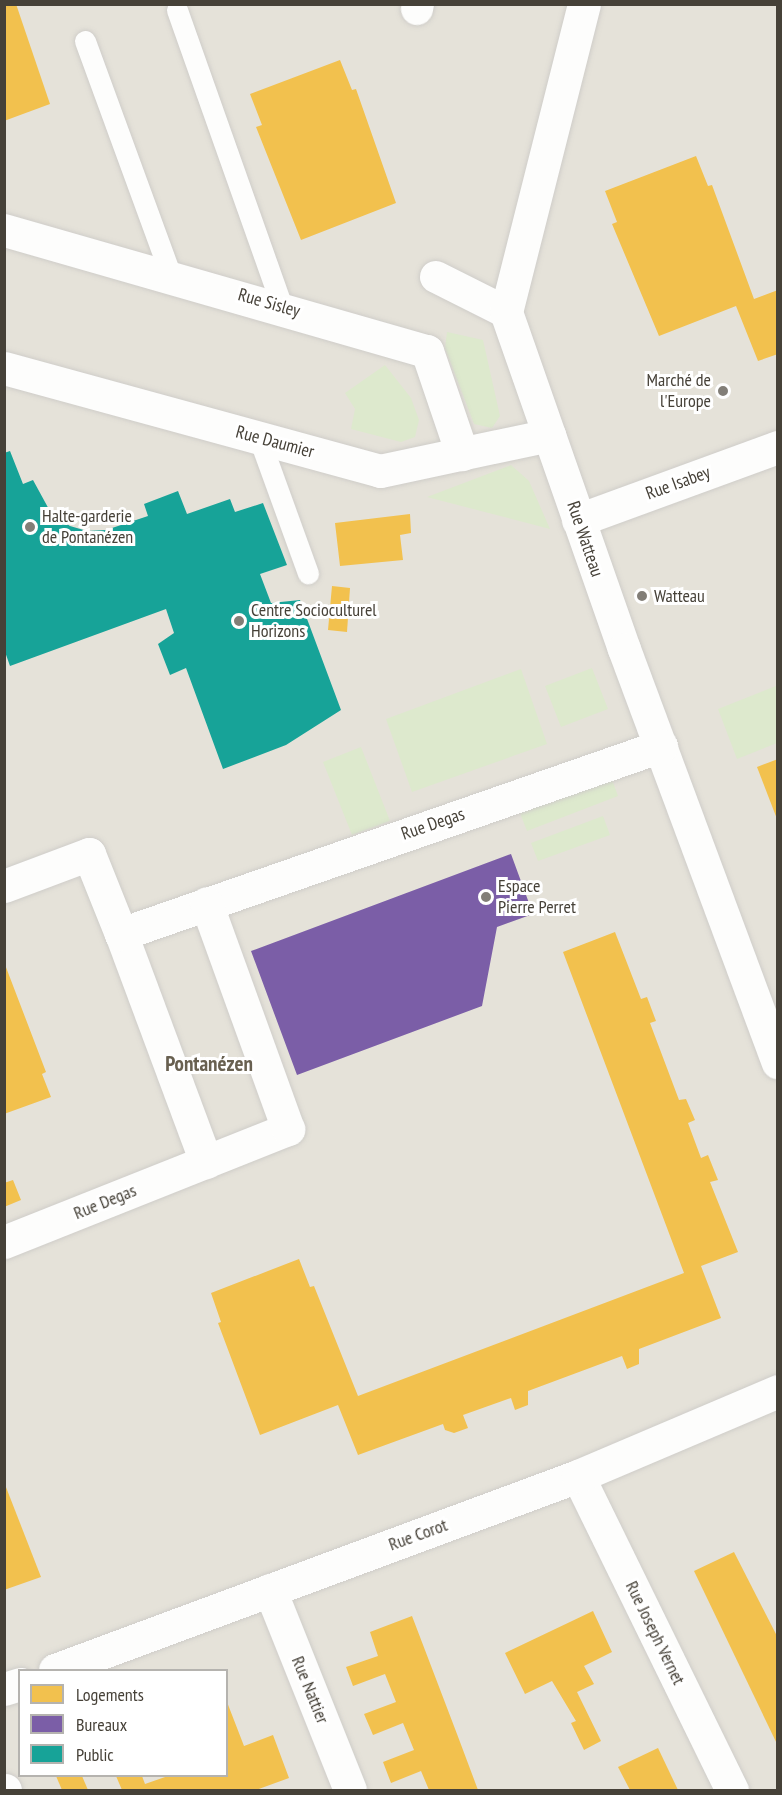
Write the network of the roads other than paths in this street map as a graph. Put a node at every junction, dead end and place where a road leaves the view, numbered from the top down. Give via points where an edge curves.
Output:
1 (584, 4) edge
2 (177, 10) dead end
3 (85, 41) dead end
4 (4, 230) edge
5 (171, 276) junction
6 (436, 277) dead end
7 (282, 307) junction
8 (506, 312) junction
9 (4, 368) edge
10 (549, 435) junction
11 (259, 438) junction
12 (777, 447) edge
13 (462, 454) junction
14 (578, 520) junction
15 (308, 573) dead end
16 (661, 746) junction
17 (4, 886) edge
18 (206, 903) junction
19 (121, 934) junction
20 (777, 1062) edge
21 (206, 1162) junction
22 (4, 1242) edge
23 (777, 1391) edge
24 (578, 1476) junction
25 (270, 1590) junction
26 (60, 1669) edge
27 (350, 1791) edge
28 (732, 1791) edge

1 - 8 street
2 - 7 lane
3 - 5 lane
4 - 5 street, Rue Sisley
5 - 7 street, Rue Sisley
6 - 8 street
7 - 13 street, Rue Sisley via 427,351
8 - 10 street, Rue Watteau
9 - 11 street, Rue Daumier
10 - 13 street, Rue Daumier
10 - 14 street, Rue Watteau
11 - 13 street, Rue Daumier via 380,471
11 - 15 lane
12 - 14 street, Rue Isabey
14 - 16 street, Rue Watteau
16 - 18 street, Rue Degas
16 - 20 street, Rue Watteau
17 - 19 street via 89,854
18 - 19 street, Rue Degas
18 - 21 street, Rue Degas via 288,1129
19 - 21 street
21 - 22 street, Rue Degas
23 - 24 street, Rue Corot
24 - 25 street, Rue Corot
24 - 28 street, Rue Joseph Vernet
25 - 26 street, Rue Corot
25 - 27 street, Rue Nattier

